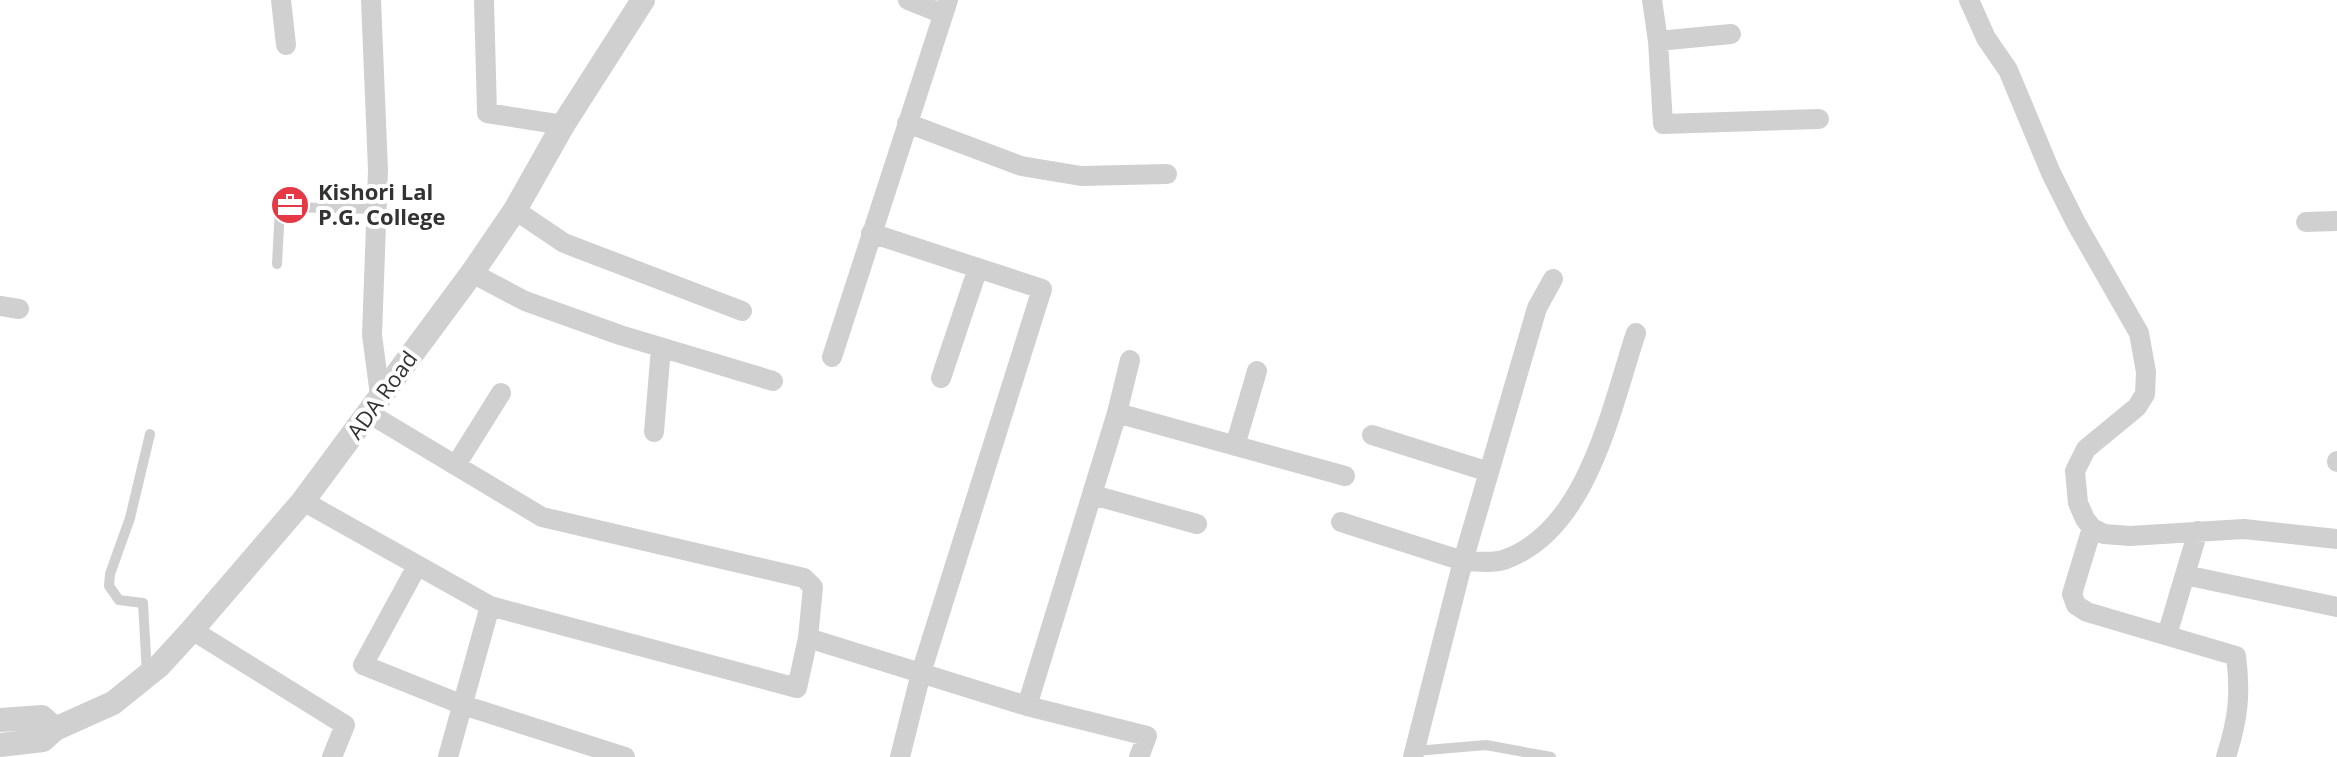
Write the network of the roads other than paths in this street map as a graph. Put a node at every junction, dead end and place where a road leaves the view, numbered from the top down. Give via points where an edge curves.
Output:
1 (281, 0) edge
2 (371, 0) edge
3 (484, 0) edge
4 (643, 0) edge
5 (908, 0) edge
6 (1652, 0) edge
7 (1969, 0) edge
8 (945, 7) edge
9 (1731, 34) dead end
10 (1658, 41) junction
11 (286, 45) dead end
12 (1819, 119) dead end
13 (907, 123) junction
14 (563, 125) junction
15 (1167, 174) dead end
16 (376, 209) junction
17 (515, 210) junction
18 (2337, 221) edge
19 (2306, 222) dead end
20 (871, 233) junction
21 (277, 264) dead end
22 (978, 268) junction
23 (472, 273) junction
24 (1553, 279) dead end
25 (742, 311) dead end
26 (1636, 333) dead end
27 (661, 348) junction
28 (832, 357) dead end
29 (1130, 360) dead end
30 (1257, 371) dead end
31 (941, 378) dead end
32 (773, 381) dead end
33 (501, 393) dead end
34 (375, 404) junction
35 (1117, 413) junction
36 (654, 432) dead end
37 (150, 434) dead end
38 (1372, 435) dead end
39 (1235, 446) junction
40 (456, 465) junction
41 (1489, 472) junction
42 (1345, 476) dead end
43 (1093, 495) junction
44 (303, 501) junction
45 (1341, 522) dead end
46 (1197, 524) dead end
47 (2092, 528) junction
48 (2198, 531) junction
49 (2337, 539) edge
50 (1463, 561) junction
51 (417, 566) junction
52 (2185, 575) junction
53 (490, 606) junction
54 (2337, 607) edge
55 (192, 630) junction
56 (2167, 635) junction
57 (808, 638) junction
58 (921, 673) junction
59 (147, 676) junction
60 (463, 705) junction
61 (1027, 706) junction
62 (0, 720) edge
63 (55, 729) junction
64 (9, 749) edge
65 (1414, 754) edge
66 (332, 757) edge
67 (448, 757) edge
68 (625, 757) edge
69 (900, 757) edge
70 (1139, 757) edge
71 (1551, 757) edge
72 (2226, 757) edge

1 - 11 street
2 - 16 street
3 - 14 street via 487,113
4 - 14 street, ADA Road
5 - 8 street
6 - 10 street
7 - 47 street via 2008,70 2076,223 2139,333 2145,394 2137,407 2086,449 2075,471 2078,503
8 - 13 street
9 - 10 street
10 - 12 street via 1663,124
13 - 15 street via 1021,166 1081,176
13 - 20 street
14 - 17 street, ADA Road
16 - 21 lane via 280,207
16 - 34 street
17 - 23 street, ADA Road
17 - 25 street via 564,243
18 - 19 street
20 - 22 street
20 - 28 street
22 - 31 street
22 - 58 street via 1042,289
23 - 27 street via 525,301
23 - 34 street, ADA Road
24 - 41 street via 1537,308
26 - 50 street via 1583,484 1568,510 1538,542 1503,560
27 - 32 street
27 - 36 street
29 - 35 street
30 - 39 street
33 - 40 street
34 - 40 street
34 - 44 street, ADA Road
35 - 39 street
35 - 43 street
37 - 59 lane via 109,586 119,600 143,603
38 - 41 street
39 - 42 street
40 - 57 street via 542,517 804,578 813,587
41 - 50 street
43 - 46 street
43 - 61 street
44 - 51 street
44 - 55 street, ADA Road
45 - 50 street
47 - 48 street via 2130,536
47 - 56 street via 2072,594 2076,605
48 - 49 street via 2244,529
48 - 52 street
50 - 65 street
51 - 53 street
51 - 60 street via 363,665
52 - 54 street
52 - 56 street
53 - 57 street via 797,688
53 - 60 street
55 - 59 street, ADA Road
55 - 66 street via 345,725
56 - 72 street via 2236,656 2237,723
57 - 58 street
58 - 61 street
58 - 69 street
59 - 63 street, ADA Road via 113,703
60 - 67 street
60 - 68 street
61 - 70 street via 1147,736
62 - 63 street via 42,717
63 - 64 street, ADA Road via 43,740
65 - 71 lane via 1470,745

